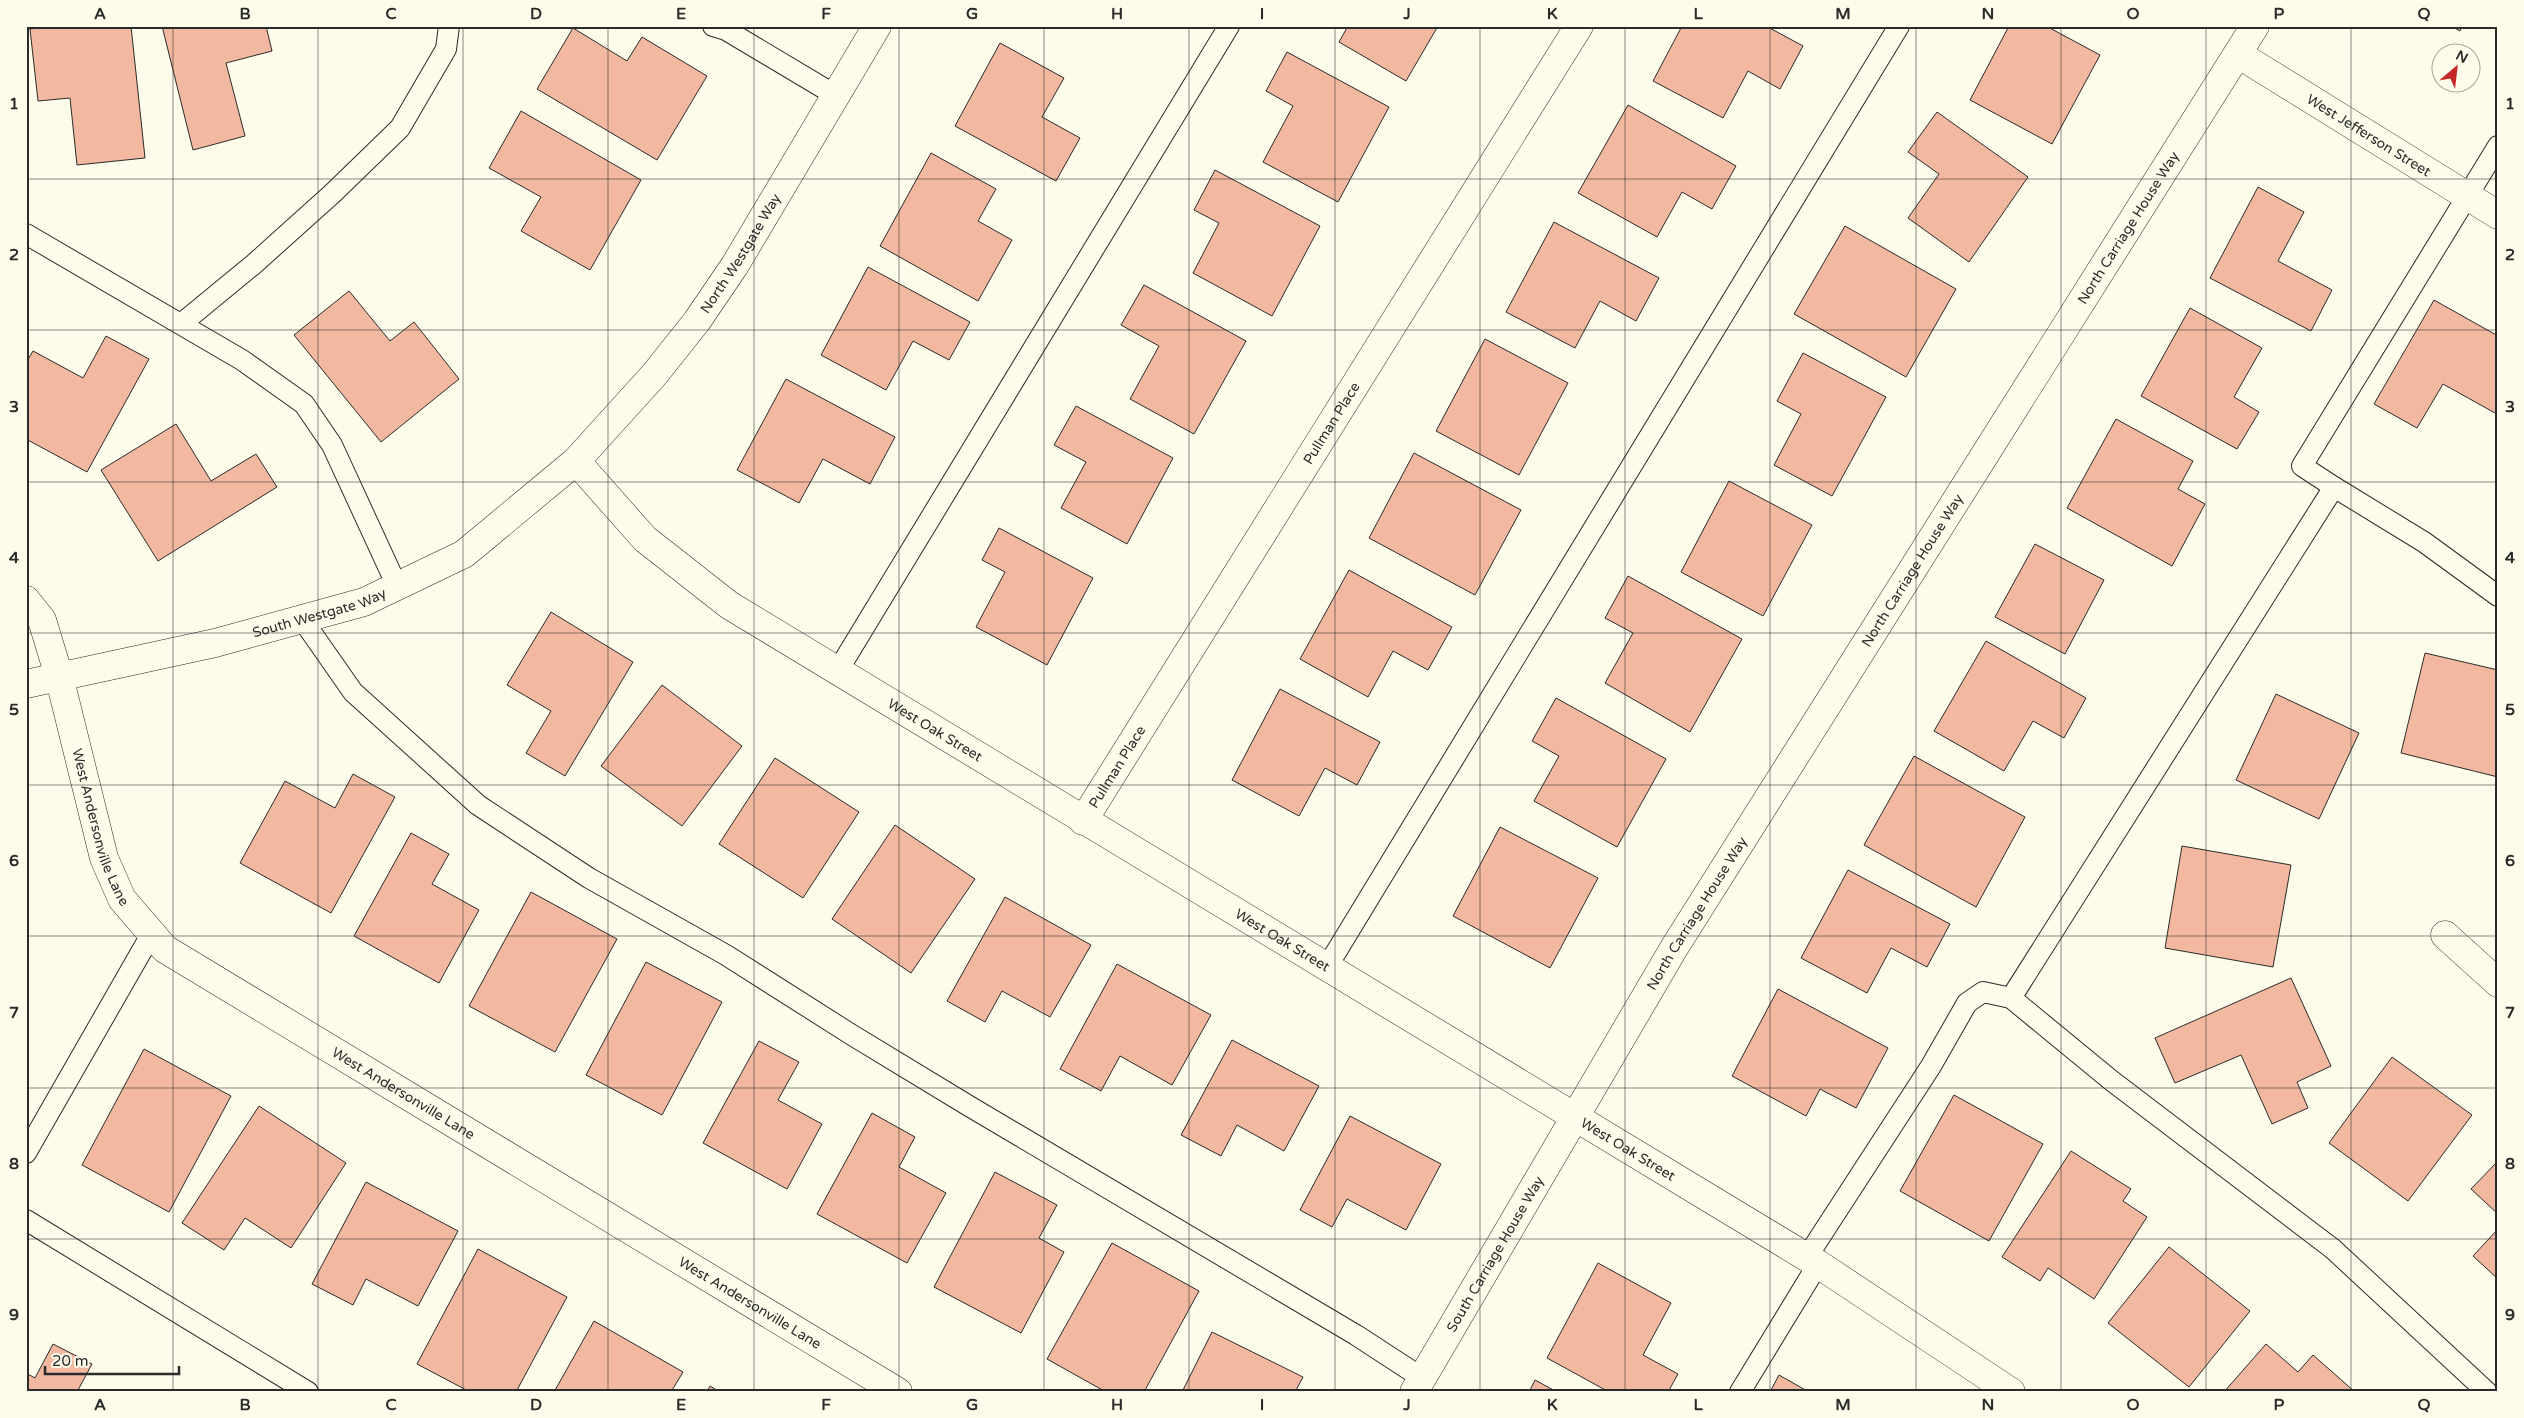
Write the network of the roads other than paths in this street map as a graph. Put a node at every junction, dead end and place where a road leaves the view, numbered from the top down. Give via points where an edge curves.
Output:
1 (449, 26) edge
2 (713, 26) edge
3 (877, 26) edge
4 (1230, 26) edge
5 (1579, 26) edge
6 (1900, 26) edge
7 (2255, 26) edge
8 (2238, 54) junction
9 (835, 95) junction
10 (2498, 146) edge
11 (2467, 196) junction
12 (2498, 216) edge
13 (26, 234) edge
14 (180, 324) junction
15 (576, 461) junction
16 (2334, 487) junction
17 (397, 586) junction
18 (2498, 596) edge
19 (26, 600) edge
20 (302, 619) junction
21 (838, 672) junction
22 (59, 676) junction
23 (26, 684) edge
24 (1084, 821) junction
25 (152, 934) junction
26 (2445, 935) dead end
27 (1327, 967) junction
28 (2498, 983) edge
29 (2011, 998) junction
30 (1576, 1117) junction
31 (26, 1153) edge
32 (26, 1220) edge
33 (1813, 1260) junction
34 (1418, 1385) edge
35 (308, 1392) edge
36 (898, 1392) edge
37 (1740, 1392) edge
38 (2011, 1392) edge
39 (2488, 1392) edge

1 - 14 lane via 446,49 400,128 254,264
2 - 9 lane via 726,30
3 - 9 street, North Westgate Way
4 - 21 lane
5 - 24 street, Pullman Place
6 - 27 lane
7 - 8 street, North Carriage House Way
8 - 11 street, West Jefferson Street
8 - 30 street, North Carriage House Way via 1674,948
9 - 15 street, North Westgate Way via 735,265 697,321 654,375
10 - 11 lane
11 - 12 street, West Jefferson Street
11 - 16 lane via 2302,466
13 - 14 lane
14 - 17 lane via 242,360 304,404 332,445
15 - 17 street, South Westgate Way via 464,554
15 - 21 street, West Oak Street via 645,540 729,605
16 - 18 lane via 2424,542
16 - 29 lane
17 - 20 street, South Westgate Way via 364,602
19 - 22 street, West Andersonville Lane via 42,620
20 - 22 street, South Westgate Way via 216,643
20 - 34 lane via 354,692 478,804 589,878 726,955 852,1035 1356,1335
21 - 24 street, West Oak Street
22 - 23 street, South Westgate Way
22 - 25 street, West Andersonville Lane via 104,858 122,899
24 - 27 street, West Oak Street
25 - 31 lane
25 - 36 street, West Andersonville Lane via 164,949
26 - 28 street
27 - 30 street, West Oak Street
29 - 33 lane via 1983,992 1968,1003
29 - 39 lane via 2112,1081 2333,1249
30 - 33 street, West Oak Street
30 - 34 street, South Carriage House Way
32 - 35 lane
33 - 37 lane
33 - 38 street, West Oak Street

